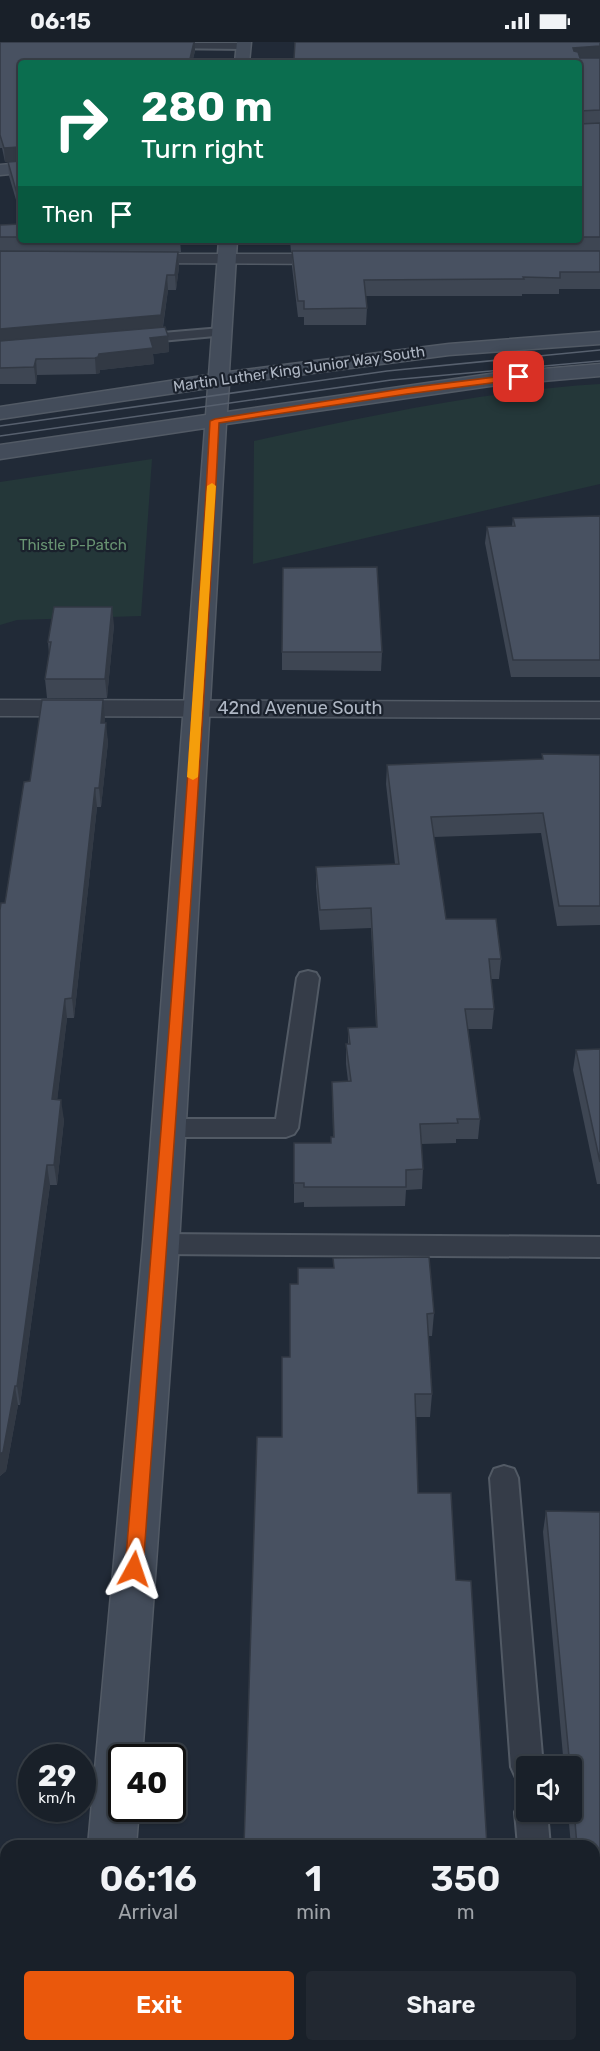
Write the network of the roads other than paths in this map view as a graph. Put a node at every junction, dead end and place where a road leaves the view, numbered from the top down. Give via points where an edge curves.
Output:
1 (243, 44) edge
2 (148, 45) edge
3 (242, 60) edge
4 (18, 168) edge
5 (0, 170) edge
6 (228, 243) edge
7 (116, 259) edge
8 (226, 259) junction
9 (359, 259) edge
10 (221, 332) junction
11 (600, 338) edge
12 (119, 340) edge
13 (600, 370) edge
14 (217, 380) junction
15 (0, 413) edge
16 (215, 421) junction
17 (0, 452) edge
18 (197, 707) junction
19 (0, 708) edge
20 (600, 710) edge
21 (309, 978) dead end
22 (169, 1128) junction
23 (160, 1244) junction
24 (600, 1247) edge
25 (504, 1478) dead end
26 (526, 1756) edge
27 (532, 1822) edge
28 (112, 1840) edge
29 (533, 1840) edge

1 - 2 lane
1 - 3 street
4 - 5 street
6 - 8 street
7 - 8 street
8 - 9 street
8 - 10 street
10 - 12 lane
10 - 14 street
11 - 14 street, Martin Luther King Junior Way South via 477,345
13 - 16 street via 497,379
14 - 15 street, Martin Luther King Junior Way South
14 - 16 street
16 - 17 street
16 - 18 street
18 - 19 street, 42nd Avenue South
18 - 20 street, 42nd Avenue South
18 - 22 street
21 - 22 lane via 286,1128
22 - 23 street
23 - 24 lane
23 - 28 street
25 - 26 lane
27 - 29 lane

